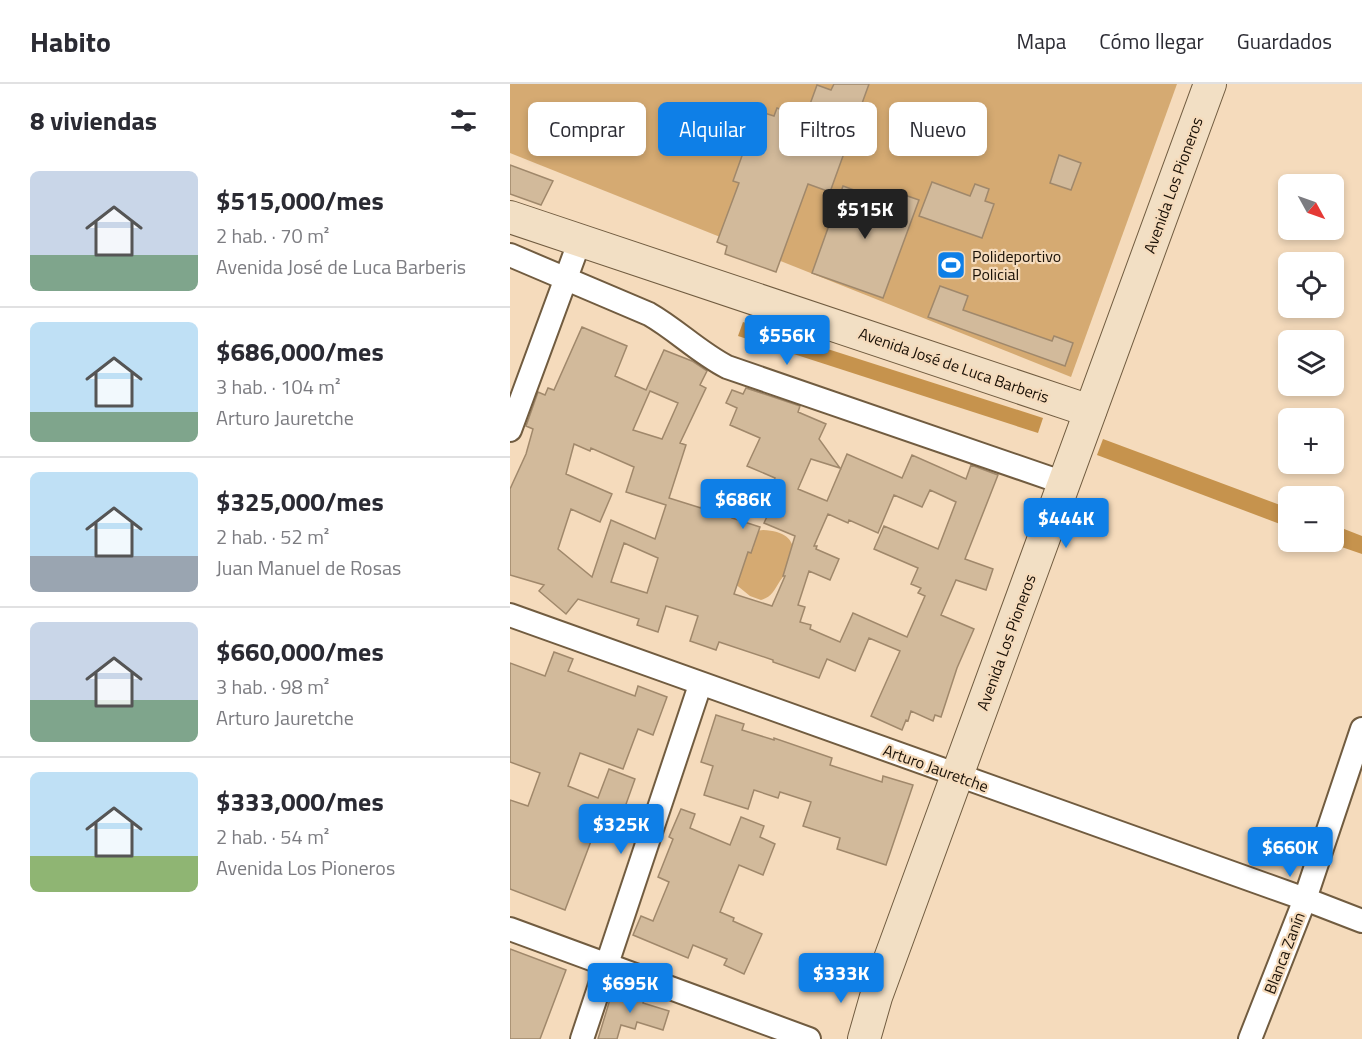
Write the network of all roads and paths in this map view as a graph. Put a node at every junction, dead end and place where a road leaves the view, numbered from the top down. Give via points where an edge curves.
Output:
1 (1210, 84) edge
2 (510, 217) edge
3 (580, 240) junction
4 (510, 255) edge
5 (566, 278) junction
6 (1090, 411) junction
7 (510, 430) edge
8 (1064, 483) junction
9 (510, 615) edge
10 (700, 685) junction
11 (1362, 729) edge
12 (957, 776) junction
13 (1305, 899) junction
14 (1362, 921) edge
15 (510, 929) edge
16 (605, 964) junction
17 (876, 997) junction
18 (582, 1039) edge
19 (809, 1039) edge
20 (847, 1039) edge
21 (864, 1039) edge
22 (1250, 1039) edge

1 - 6 main road, Avenida Los Pioneros
2 - 3 main road, Avenida José de Luca Barberis
3 - 5 street
3 - 6 main road, Avenida José de Luca Barberis
4 - 5 street
5 - 7 street
5 - 8 street via 663,322 707,357 727,367
6 - 8 main road, Avenida Los Pioneros
8 - 12 main road, Avenida Los Pioneros
9 - 10 street, Arturo Jauretche
10 - 12 street, Arturo Jauretche
10 - 16 street
11 - 13 street, Blanca Zanín
12 - 13 street, Arturo Jauretche
12 - 17 main road, Avenida Los Pioneros
13 - 14 street, Arturo Jauretche
13 - 22 street, Blanca Zanín
15 - 16 street
16 - 18 street
16 - 19 street
17 - 20 main road, Avenida Los Pioneros
17 - 21 main road, Avenida Los Pioneros

